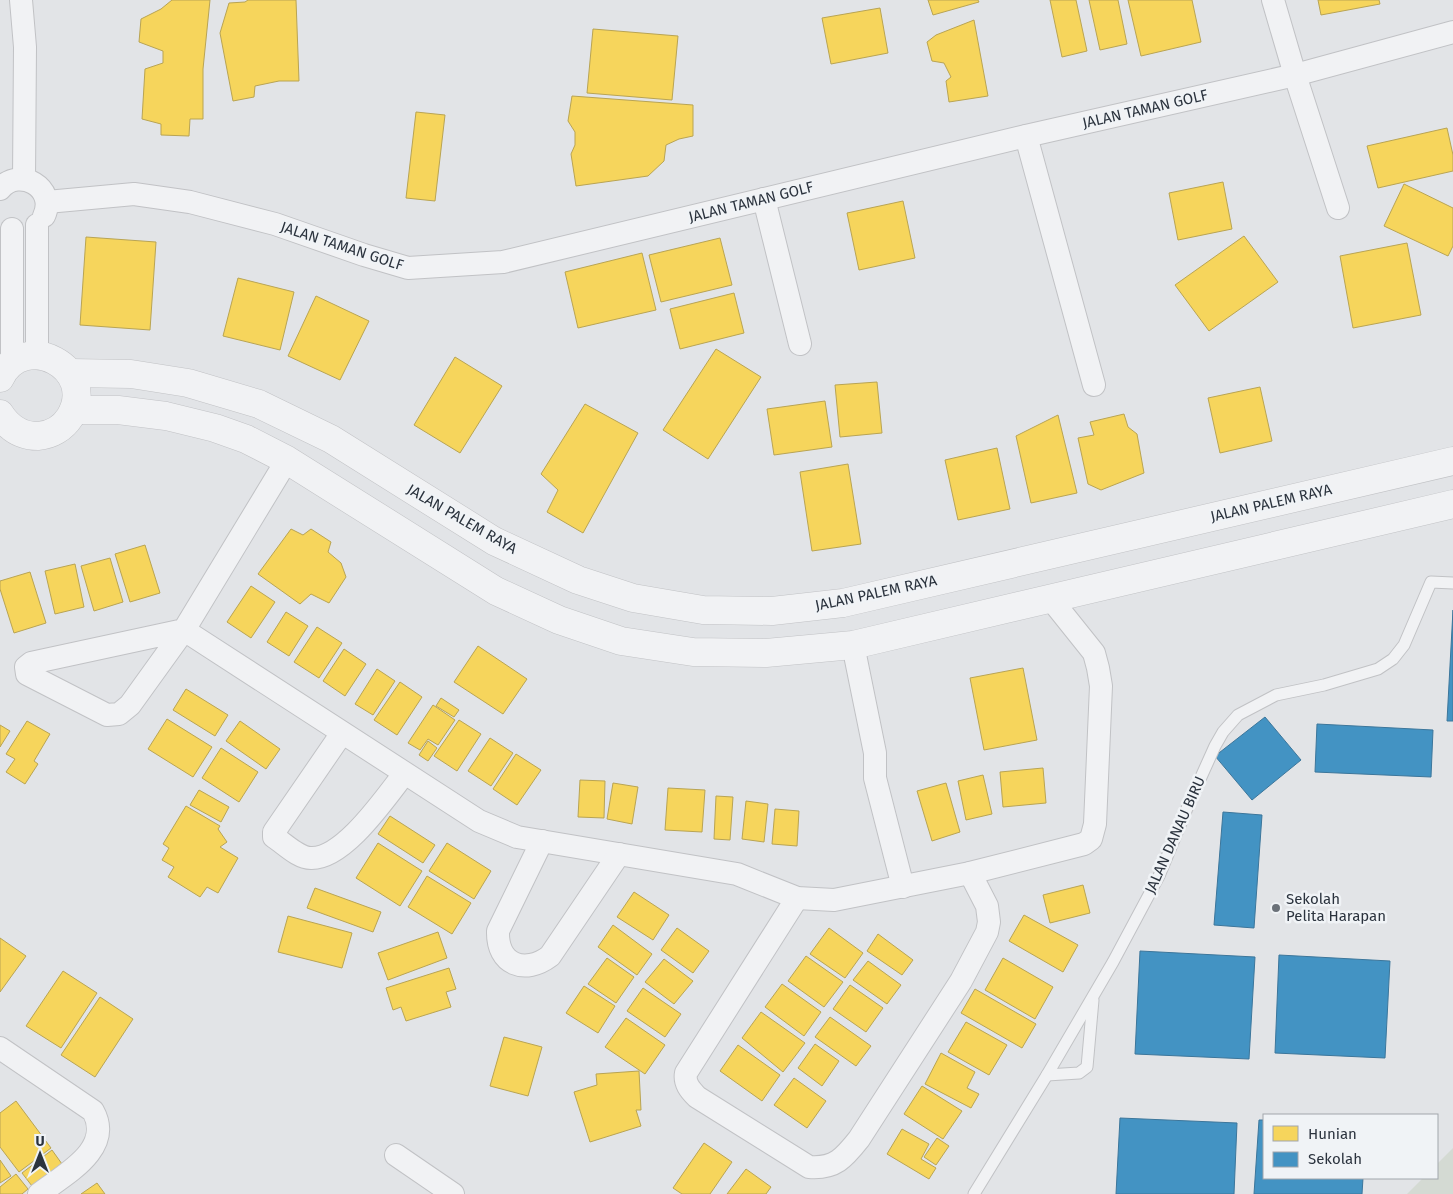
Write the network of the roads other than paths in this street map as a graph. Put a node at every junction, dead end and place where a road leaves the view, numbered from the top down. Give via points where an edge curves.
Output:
1 (21, 0) edge
2 (1272, 0) edge
3 (1453, 32) edge
4 (1295, 75) junction
5 (1026, 136) junction
6 (24, 179) junction
7 (0, 189) edge
8 (764, 199) junction
9 (46, 202) junction
10 (1338, 208) dead end
11 (6, 224) edge
12 (37, 225) junction
13 (800, 344) dead end
14 (16, 365) edge
15 (70, 373) junction
16 (1094, 384) dead end
17 (74, 410) junction
18 (2, 420) edge
19 (287, 460) junction
20 (1453, 461) edge
21 (1453, 504) edge
22 (1453, 583) edge
23 (1050, 598) junction
24 (184, 630) junction
25 (847, 645) junction
26 (342, 733) junction
27 (404, 774) junction
28 (542, 841) junction
29 (619, 854) junction
30 (970, 873) junction
31 (902, 887) junction
32 (797, 898) junction
33 (1093, 996) junction
34 (0, 1048) edge
35 (1047, 1075) junction
36 (396, 1155) dead end
37 (39, 1194) edge
38 (453, 1194) edge
39 (974, 1194) edge

1 - 6 street via 25,47
2 - 4 street
3 - 4 street, JALAN TAMAN GOLF
4 - 5 street, JALAN TAMAN GOLF
4 - 10 street
5 - 8 street, JALAN TAMAN GOLF
5 - 16 street
6 - 7 street via 8,182
6 - 9 street via 40,187
8 - 9 street, JALAN TAMAN GOLF via 503,262 408,268 275,224 190,202 134,194
8 - 13 street
9 - 12 street via 46,211
11 - 12 street via 20,230
11 - 14 street
12 - 14 street
14 - 15 street via 50,358
15 - 17 street via 77,397
15 - 20 street, JALAN PALEM RAYA via 131,374 188,383 259,404 331,439 494,541 578,580 633,598 703,610 772,612 843,603
17 - 18 street via 57,431 44,436 23,434
17 - 19 street via 118,410 166,416 246,439
19 - 24 street
19 - 25 street via 496,591 559,620 621,641 693,652 766,654
21 - 23 street
22 - 33 lane, JALAN DANAU BIRU via 1431,582 1404,645 1393,659 1378,669 1276,695 1238,716 1223,732 1159,876
23 - 25 street
23 - 30 street via 1094,654 1098,668 1101,686 1094,830 1091,839 1084,844
24 - 24 street via 130,706 119,714 107,716 27,674 26,667 31,664
24 - 26 street
25 - 31 street via 875,753 875,778
26 - 27 street
26 - 27 street via 274,832 274,837 303,856 320,857 348,841
27 - 28 street via 479,821 517,837
28 - 29 street
28 - 29 street via 498,931 500,950 512,963 520,966 535,965 550,956
29 - 32 street via 737,874
30 - 31 street
30 - 32 street via 987,906 990,918 987,932 960,981 859,1139 844,1158 816,1168 809,1168 697,1097 687,1085 686,1077
31 - 32 street via 834,900
33 - 35 lane, JALAN DANAU BIRU
33 - 35 lane via 1087,1067 1079,1073
34 - 37 street via 93,1111 98,1122 98,1136 92,1151
35 - 39 lane, JALAN DANAU BIRU
36 - 38 street

